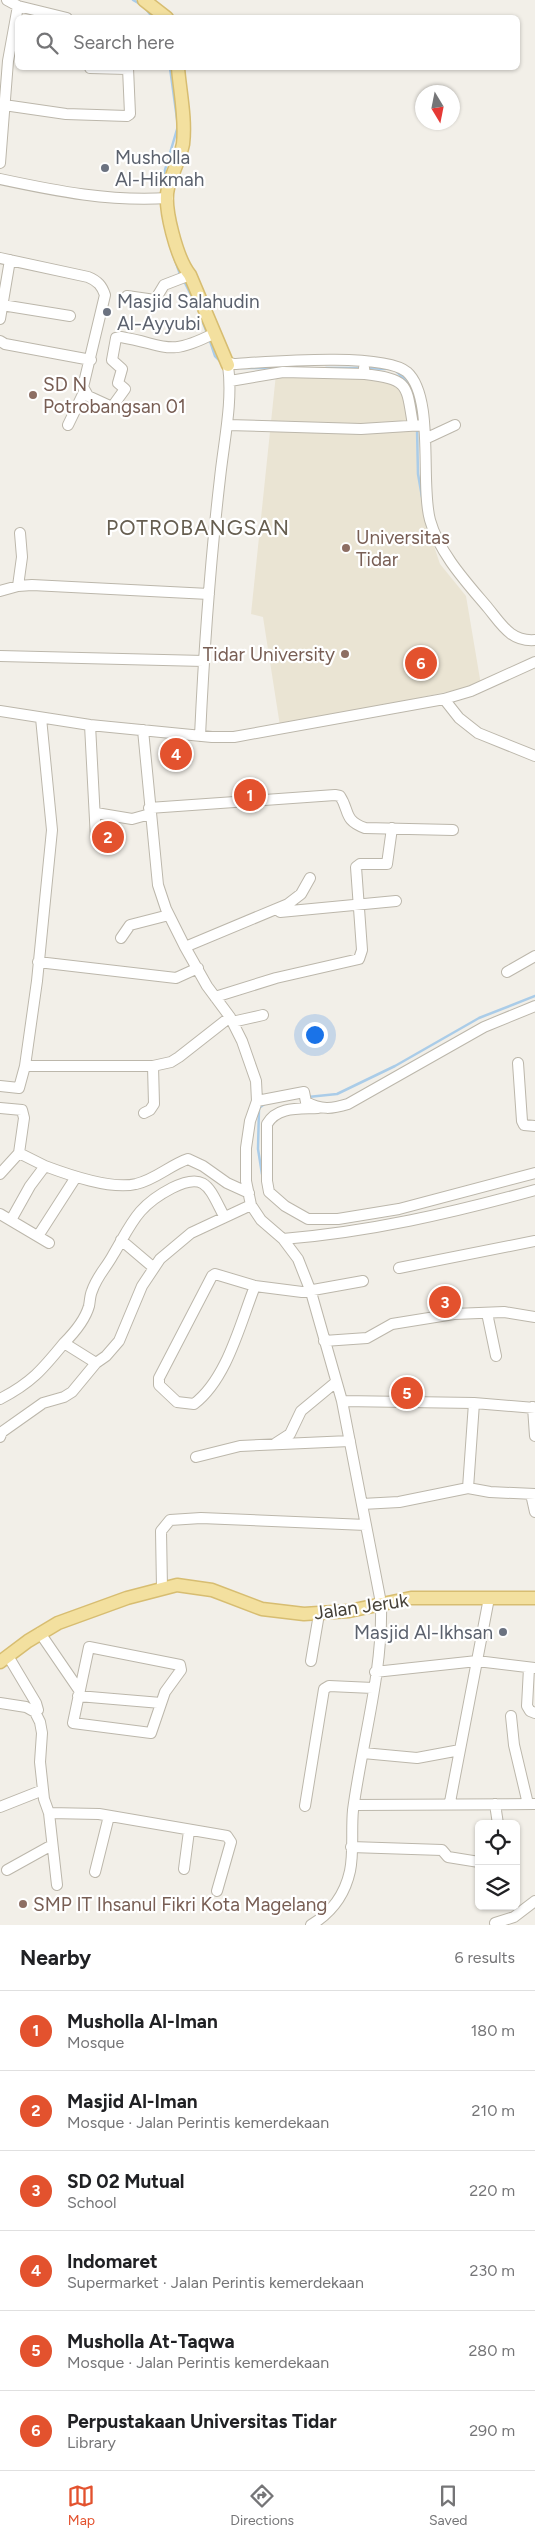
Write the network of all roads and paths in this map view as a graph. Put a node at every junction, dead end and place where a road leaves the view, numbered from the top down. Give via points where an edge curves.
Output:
1 (7, 0) edge
2 (144, 0) edge
3 (18, 6) junction
4 (17, 15) edge
5 (55, 15) edge
6 (163, 15) edge
7 (15, 40) edge
8 (13, 62) edge
9 (128, 70) edge
10 (178, 70) edge
11 (4, 105) junction
12 (0, 143) edge
13 (0, 163) edge
14 (0, 179) edge
15 (164, 198) junction
16 (5, 259) edge
17 (183, 278) junction
18 (127, 296) dead end
19 (2, 305) junction
20 (70, 316) dead end
21 (0, 319) edge
22 (209, 336) junction
23 (0, 341) edge
24 (91, 360) junction
25 (364, 369) junction
26 (229, 371) junction
27 (84, 392) junction
28 (68, 425) dead end
29 (227, 425) junction
30 (455, 425) dead end
31 (418, 426) junction
32 (425, 439) junction
33 (20, 533) dead end
34 (18, 586) junction
35 (0, 591) edge
36 (209, 594) junction
37 (535, 640) edge
38 (0, 656) edge
39 (204, 661) junction
40 (535, 662) edge
41 (444, 699) junction
42 (0, 711) edge
43 (41, 718) junction
44 (90, 725) junction
45 (143, 730) junction
46 (200, 736) junction
47 (535, 756) edge
48 (149, 811) junction
49 (96, 813) junction
50 (392, 828) junction
51 (453, 830) dead end
52 (96, 839) dead end
53 (310, 878) dead end
54 (396, 901) dead end
55 (358, 903) junction
56 (270, 913) junction
57 (169, 915) junction
58 (121, 938) dead end
59 (185, 947) junction
60 (535, 956) edge
61 (38, 962) junction
62 (198, 968) junction
63 (507, 972) dead end
64 (215, 997) junction
65 (535, 1006) edge
66 (263, 1015) dead end
67 (231, 1020) junction
68 (518, 1063) dead end
69 (25, 1066) junction
70 (153, 1066) junction
71 (0, 1086) edge
72 (257, 1101) junction
73 (0, 1108) edge
74 (318, 1108) junction
75 (144, 1113) dead end
76 (535, 1126) edge
77 (19, 1153) junction
78 (45, 1166) junction
79 (535, 1173) edge
80 (0, 1174) edge
81 (76, 1177) junction
82 (535, 1190) edge
83 (249, 1193) junction
84 (251, 1205) junction
85 (0, 1214) edge
86 (224, 1216) junction
87 (11, 1220) junction
88 (38, 1236) junction
89 (283, 1239) junction
90 (121, 1240) junction
91 (535, 1241) edge
92 (49, 1243) dead end
93 (154, 1268) junction
94 (399, 1268) dead end
95 (363, 1281) dead end
96 (255, 1286) junction
97 (311, 1292) junction
98 (487, 1313) junction
99 (535, 1317) edge
100 (324, 1341) junction
101 (64, 1343) junction
102 (496, 1356) dead end
103 (96, 1363) junction
104 (336, 1382) junction
105 (0, 1399) edge
106 (342, 1401) junction
107 (474, 1403) junction
108 (534, 1408) edge
109 (1, 1433) edge
110 (535, 1436) edge
111 (350, 1441) junction
112 (275, 1443) junction
113 (196, 1457) dead end
114 (468, 1488) junction
115 (533, 1494) edge
116 (362, 1504) junction
117 (535, 1512) edge
118 (366, 1525) junction
119 (162, 1588) junction
120 (489, 1598) junction
121 (535, 1598) edge
122 (381, 1603) junction
123 (319, 1614) junction
124 (40, 1633) junction
125 (4, 1659) edge
126 (311, 1661) dead end
127 (477, 1661) junction
128 (532, 1668) edge
129 (376, 1672) junction
130 (373, 1688) junction
131 (78, 1693) junction
132 (0, 1703) edge
133 (161, 1703) junction
134 (35, 1712) junction
135 (535, 1712) edge
136 (511, 1716) dead end
137 (460, 1750) junction
138 (363, 1753) junction
139 (43, 1790) junction
140 (450, 1802) junction
141 (354, 1804) junction
142 (496, 1804) junction
143 (532, 1804) edge
144 (305, 1806) dead end
145 (0, 1807) edge
146 (49, 1813) junction
147 (109, 1816) junction
148 (498, 1820) edge
149 (189, 1831) junction
150 (52, 1846) junction
151 (351, 1847) junction
152 (475, 1861) edge
153 (184, 1869) dead end
154 (6, 1870) dead end
155 (96, 1872) dead end
156 (56, 1885) dead end
157 (218, 1891) dead end
158 (535, 1901) edge
159 (495, 1923) dead end
160 (311, 1925) edge

1 - 3 street
2 - 6 main road
3 - 4 street
3 - 5 street
7 - 8 street
8 - 11 street
9 - 11 street via 130,114 127,116 66,114
10 - 15 main road via 182,144
11 - 12 street
12 - 13 street
14 - 15 street via 121,199
15 - 17 main road
16 - 19 street
16 - 24 street via 88,277 102,286 105,295
17 - 18 street via 164,285 155,300
17 - 22 main road
19 - 20 street
19 - 21 street
22 - 26 main road
22 - 27 street via 175,348 157,347 119,336 112,360 122,369 118,383 125,389 114,406
23 - 24 street
24 - 27 street
25 - 26 street
25 - 26 street via 289,361 234,364
25 - 31 street via 394,378 403,386
26 - 29 street
27 - 28 street
29 - 31 street via 361,429
29 - 36 street
30 - 32 street
31 - 32 street
32 - 37 street via 426,501 436,534 462,576 510,635 522,640
33 - 34 street via 22,557
34 - 35 street
34 - 36 street
36 - 39 street
38 - 39 street
39 - 46 street
40 - 41 street via 471,691
41 - 46 street via 234,737
41 - 47 street via 459,718 478,733
42 - 43 street
43 - 44 street
43 - 61 street via 52,830
44 - 45 street
44 - 49 street
45 - 46 street
45 - 48 street
48 - 49 street via 132,818
48 - 50 street via 335,795 340,796 346,815 357,825
48 - 57 street via 158,885
49 - 52 street
50 - 51 street
50 - 55 street via 387,864 360,864 356,867
53 - 56 street via 302,894
54 - 55 street
55 - 56 street
55 - 64 street via 362,950 359,959 276,978
56 - 59 street
57 - 58 street via 130,925
57 - 59 street
59 - 62 street
60 - 63 street
61 - 62 street via 176,978
61 - 69 street
62 - 64 street
64 - 67 street
65 - 74 street via 484,1027 348,1104 332,1109
66 - 67 street
67 - 70 street via 171,1062
67 - 72 street via 256,1081
68 - 76 street via 522,1121 524,1125
69 - 70 street
69 - 71 street via 19,1088
70 - 75 street via 154,1104
72 - 74 street via 305,1097
72 - 83 street via 246,1148
73 - 77 street via 24,1112
74 - 79 street via 286,1110 270,1118 266,1124 269,1192 308,1219 338,1219 399,1209
77 - 78 street
77 - 80 street
78 - 81 street
78 - 87 street
81 - 83 street via 105,1183 136,1184 188,1159
81 - 88 street
82 - 89 street via 396,1224
83 - 84 street
84 - 86 street
84 - 89 street
85 - 87 street
86 - 90 street via 207,1188 200,1181 192,1180 152,1199 138,1213
86 - 93 street via 191,1234 160,1259
87 - 88 street
88 - 92 street
89 - 97 street via 298,1259
90 - 93 street
90 - 101 street via 102,1269 84,1316
91 - 94 street
93 - 103 street via 142,1286 119,1341
95 - 97 street
96 - 96 street via 219,1377 194,1404 177,1402 159,1385 159,1378 212,1276 215,1274
96 - 97 street
97 - 100 street
98 - 99 street
98 - 100 street via 454,1314 392,1324 367,1338
98 - 102 street
100 - 104 street
101 - 103 street
101 - 105 street via 26,1386
103 - 109 street via 72,1392 43,1404
104 - 106 street
104 - 112 street via 301,1411 290,1434
106 - 107 street
106 - 111 street
107 - 108 street
107 - 114 street
108 - 110 street
111 - 112 street
111 - 116 street
112 - 113 street via 240,1446
114 - 115 street
114 - 116 street via 399,1502
115 - 117 street
116 - 118 street
118 - 119 street via 201,1518 170,1520 161,1531
118 - 122 street
119 - 123 main road, Jalan Jeruk via 194,1586 262,1609
119 - 124 main road, Jalan Jeruk via 58,1623
120 - 121 main road, Jalan Jeruk
120 - 122 main road, Jalan Jeruk via 411,1598
120 - 127 street
122 - 123 main road, Jalan Jeruk via 349,1612
122 - 129 street
123 - 126 street
124 - 125 main road, Jalan Jeruk
124 - 131 street
125 - 134 street via 36,1703 38,1710
127 - 128 street
127 - 129 street
127 - 137 street
128 - 135 street via 527,1706
129 - 130 street
130 - 138 street
130 - 144 street via 329,1686 324,1689
131 - 133 street
131 - 133 street via 74,1725 149,1734 154,1730
131 - 133 street via 90,1646 178,1663 181,1670
132 - 134 street via 14,1704
134 - 139 street via 42,1732 40,1762
136 - 143 street via 514,1745
137 - 138 street via 417,1758
137 - 140 street
138 - 141 street
139 - 145 street
139 - 146 street
140 - 141 street
140 - 142 street
141 - 151 street
142 - 143 street
142 - 148 street
146 - 147 street
146 - 150 street
147 - 149 street
147 - 155 street
149 - 153 street
149 - 157 street via 230,1838
150 - 154 street
150 - 156 street
151 - 152 street via 442,1850 448,1857
151 - 160 street via 350,1871 338,1900
158 - 159 street via 514,1917

